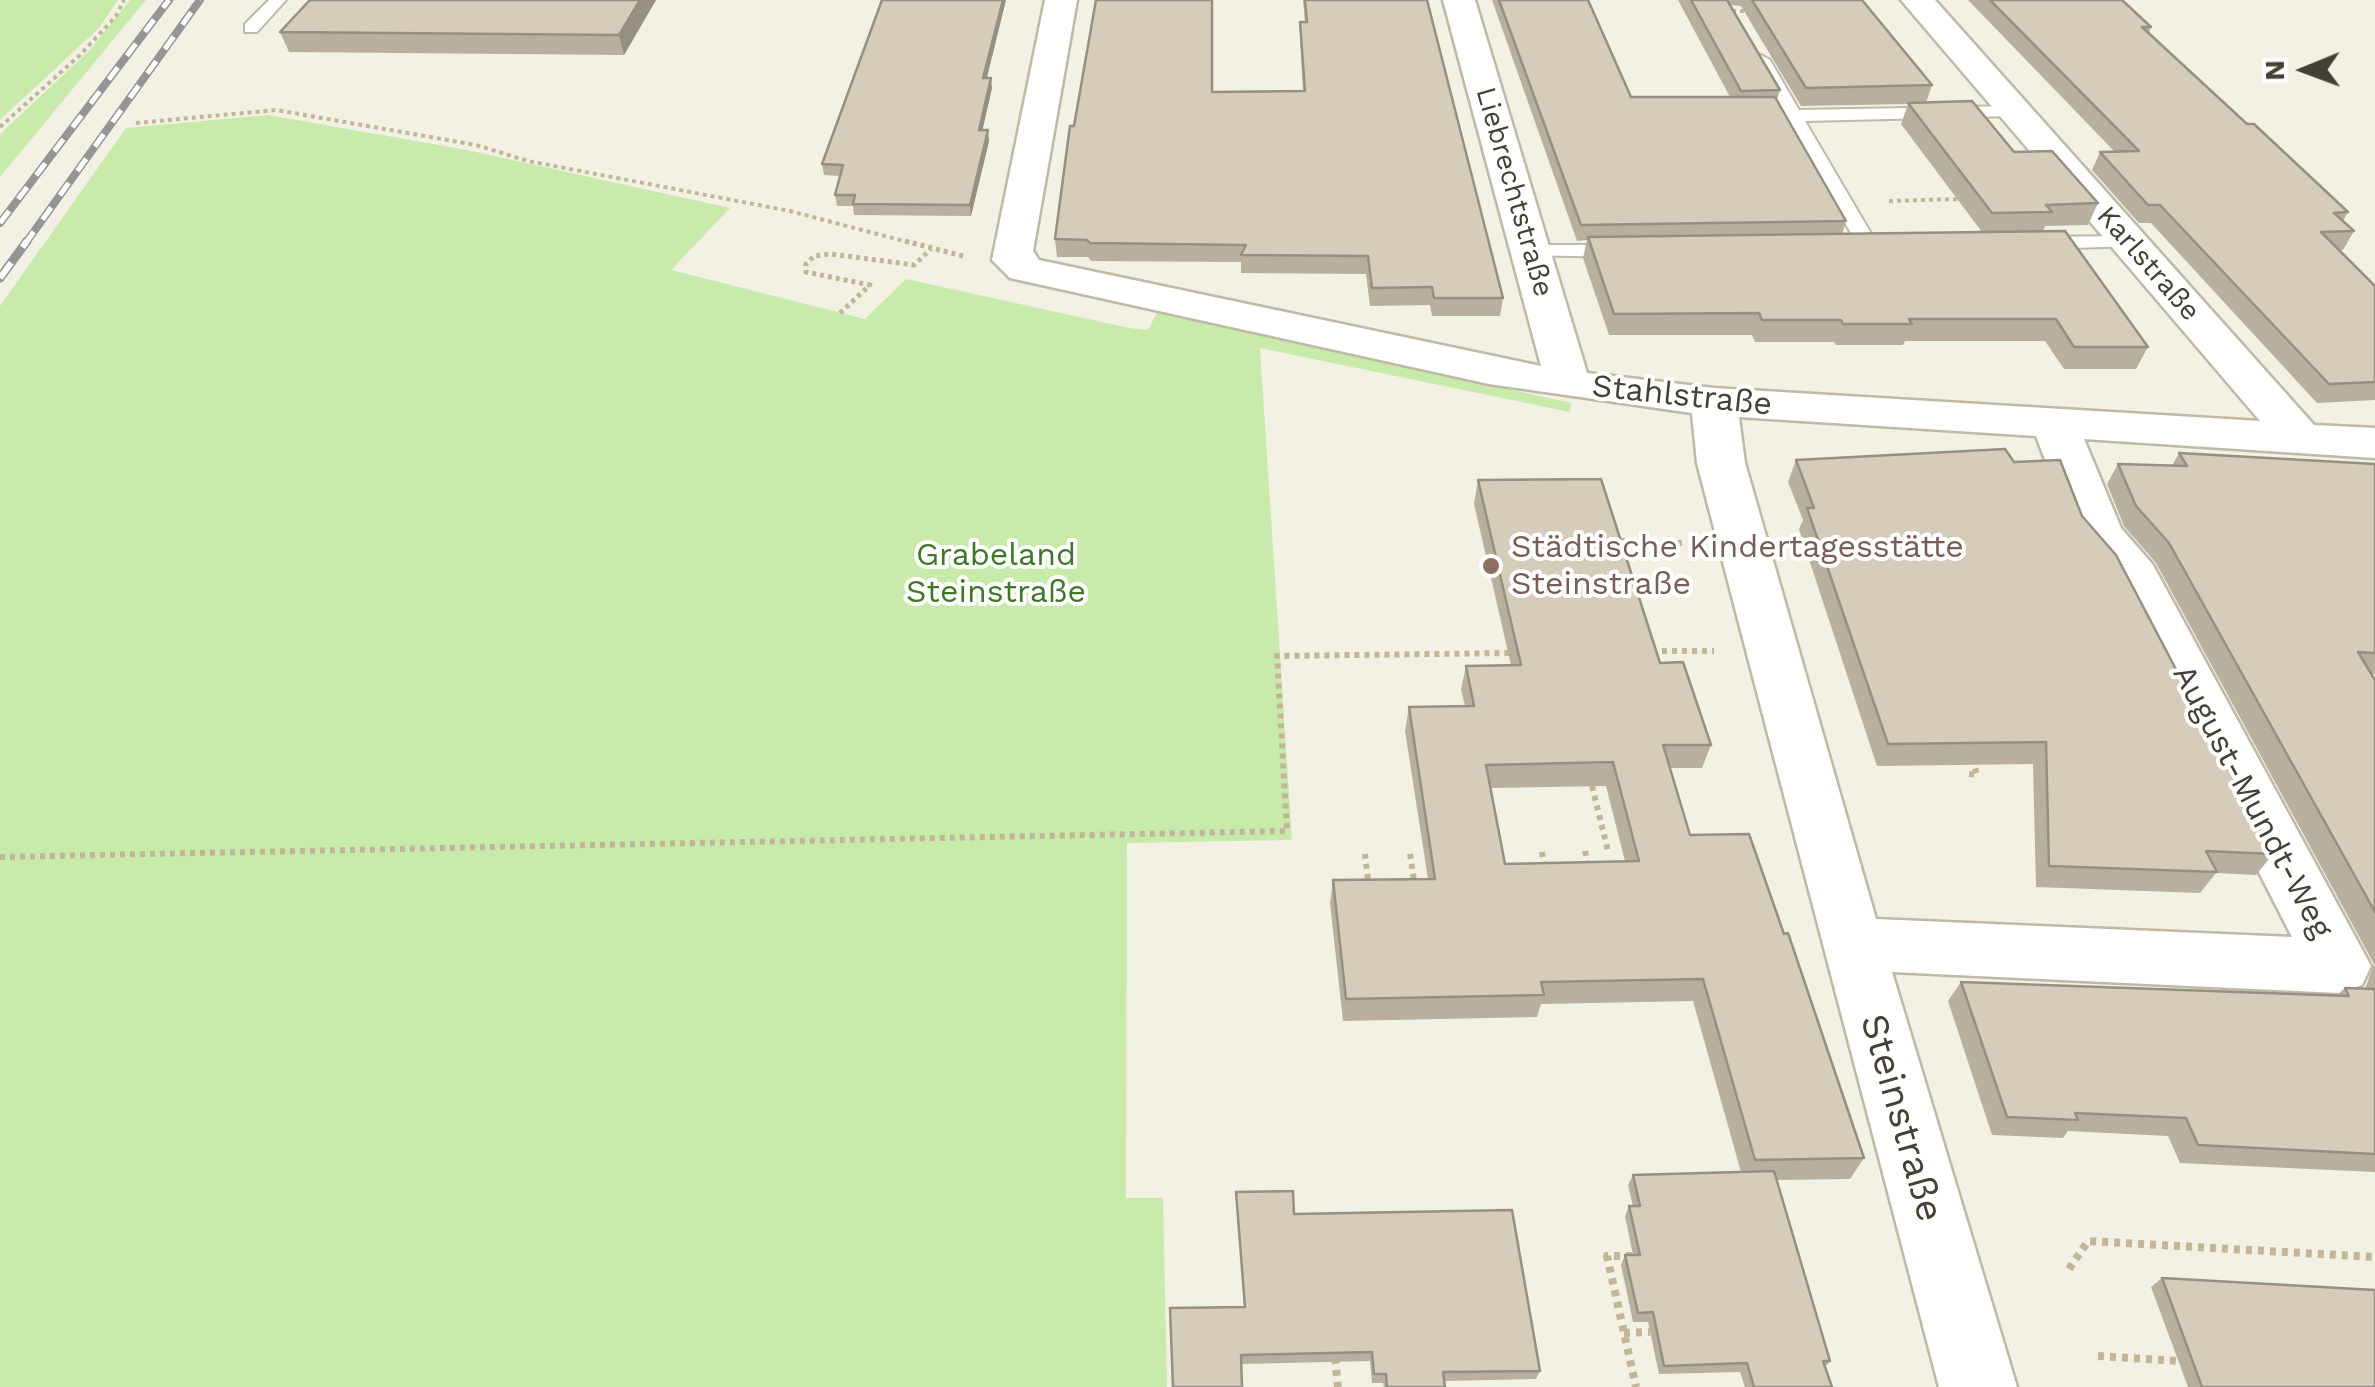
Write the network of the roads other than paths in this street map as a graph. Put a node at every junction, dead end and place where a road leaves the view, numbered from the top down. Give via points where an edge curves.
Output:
1 (278, 0) edge
2 (1061, 0) edge
3 (1458, 0) edge
4 (1917, 0) edge
5 (1737, 6) edge
6 (251, 28) dead end
7 (2015, 111) junction
8 (1793, 116) junction
9 (2129, 242) junction
10 (2020, 244) edge
11 (1867, 246) edge
12 (1638, 250) edge
13 (1530, 251) junction
14 (1568, 384) junction
15 (1714, 402) junction
16 (2054, 421) junction
17 (2299, 437) junction
18 (2375, 443) edge
19 (1852, 944) junction
20 (1978, 1387) edge

1 - 6 lane
2 - 14 street, Stahlstraße via 1012,251 1015,264
3 - 13 street, Liebrechtstraße
4 - 7 street, Karlstraße
5 - 8 lane
7 - 8 lane
7 - 9 street, Karlstraße
8 - 11 lane
9 - 10 lane
9 - 17 street, Karlstraße
12 - 13 lane
13 - 14 street, Liebrechtstraße
14 - 15 street, Stahlstraße
15 - 16 street, Stahlstraße
15 - 19 street, Steinstraße via 1721,463 1810,848
16 - 17 street, Stahlstraße
16 - 19 street, August-Mundt-Weg via 2099,536 2128,565 2338,966
17 - 18 street, Stahlstraße
19 - 20 street, Steinstraße

